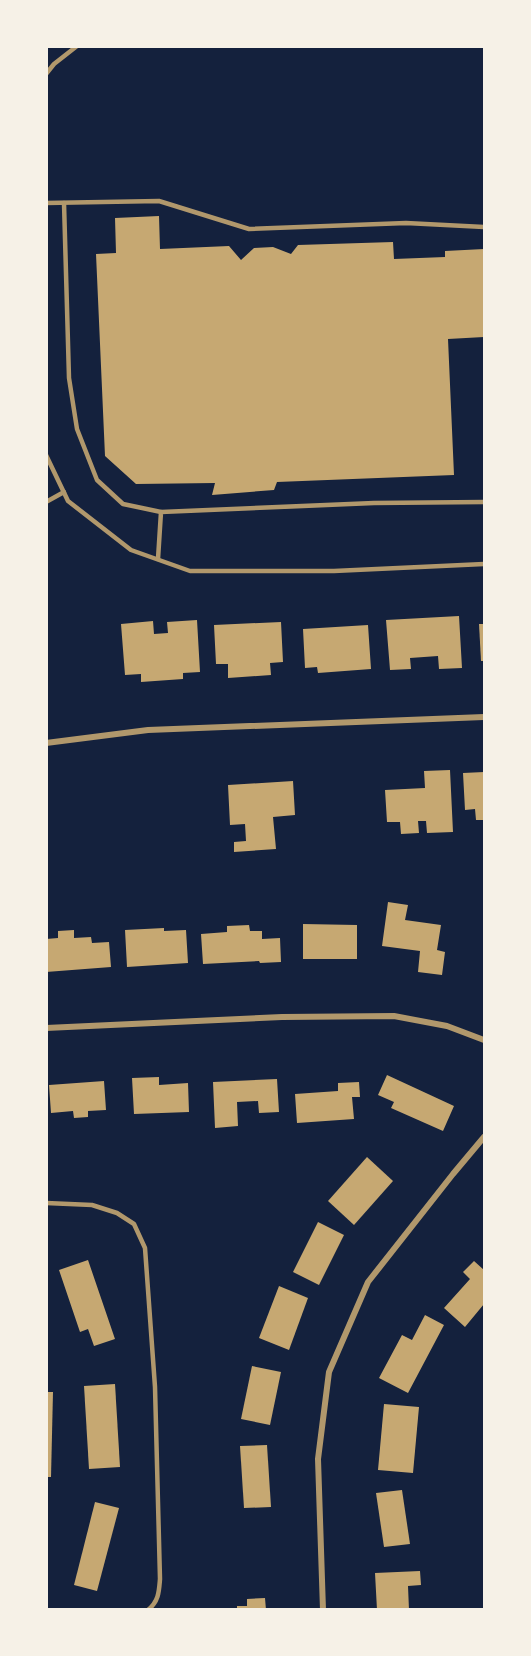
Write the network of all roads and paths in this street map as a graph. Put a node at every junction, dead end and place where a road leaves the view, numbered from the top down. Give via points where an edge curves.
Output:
1 (77, 46) edge
2 (46, 74) edge
3 (46, 203) edge
4 (64, 203) junction
5 (484, 226) edge
6 (46, 455) edge
7 (64, 492) junction
8 (46, 502) edge
9 (484, 502) edge
10 (161, 512) junction
11 (158, 560) junction
12 (484, 564) edge
13 (484, 717) edge
14 (46, 743) edge
15 (46, 1028) edge
16 (484, 1040) edge
17 (484, 1137) edge
18 (46, 1203) edge
19 (148, 1610) edge
20 (323, 1610) edge

1 - 2 lane
3 - 4 lane
4 - 5 lane via 159,201 249,229 406,223
4 - 10 lane via 69,378 77,429 97,480 123,504
6 - 7 lane
7 - 8 lane
7 - 11 lane via 68,501 131,550
9 - 10 lane
10 - 11 lane
11 - 12 lane via 190,571 334,571
13 - 14 street via 148,730
15 - 16 street via 394,1016 447,1026
17 - 20 street via 368,1282 329,1372 318,1459
18 - 19 lane via 92,1205 117,1213 134,1224 145,1248 155,1387 160,1567 159,1595

